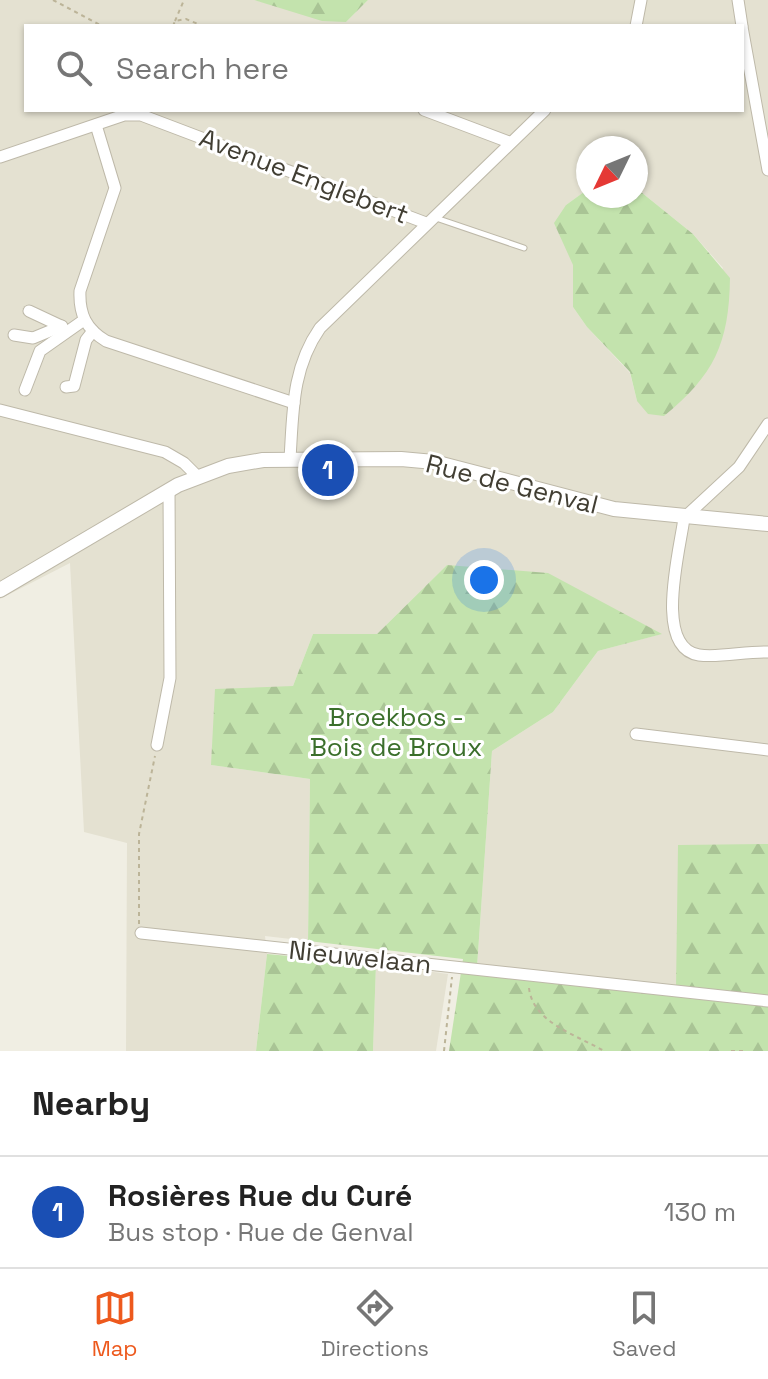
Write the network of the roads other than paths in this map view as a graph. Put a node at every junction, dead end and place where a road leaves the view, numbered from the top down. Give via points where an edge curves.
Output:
1 (641, 0) edge
2 (738, 0) edge
3 (636, 24) edge
4 (742, 24) edge
5 (744, 48) edge
6 (746, 70) edge
7 (429, 112) edge
8 (543, 112) edge
9 (96, 125) junction
10 (509, 142) junction
11 (0, 157) edge
12 (768, 170) edge
13 (429, 220) junction
14 (524, 248) dead end
15 (29, 311) dead end
16 (84, 320) junction
17 (66, 326) junction
18 (93, 331) junction
19 (14, 335) dead end
20 (72, 388) dead end
21 (25, 390) dead end
22 (294, 403) junction
23 (0, 410) edge
24 (768, 424) edge
25 (290, 459) junction
26 (197, 476) junction
27 (169, 490) junction
28 (684, 518) junction
29 (768, 524) edge
30 (0, 590) edge
31 (768, 652) edge
32 (636, 734) dead end
33 (157, 745) road end
34 (768, 750) edge
35 (141, 933) road end
36 (768, 1001) edge

1 - 3 street
2 - 4 street
5 - 6 street
6 - 12 street
7 - 10 street
8 - 10 street
9 - 11 street, Avenue Englebert
9 - 13 street, Avenue Englebert via 141,115
9 - 16 street via 115,188 81,286
10 - 13 street
13 - 14 lane
13 - 22 street via 320,328 302,358
15 - 17 street
16 - 17 street
16 - 18 street
17 - 19 street via 33,338
17 - 21 street via 40,351
18 - 20 street
18 - 22 street via 129,350
22 - 25 street
23 - 26 street via 165,452
24 - 28 street via 751,454
25 - 26 street, Rue de Genval via 228,466
25 - 28 street, Rue de Genval via 434,462 614,509
26 - 27 street, Rue de Genval
27 - 30 street, Rue de Genval
27 - 33 street via 170,678
28 - 29 street, Rue de Genval
28 - 31 street via 671,624 678,643 696,655
32 - 34 street
35 - 36 street, Nieuwelaan

